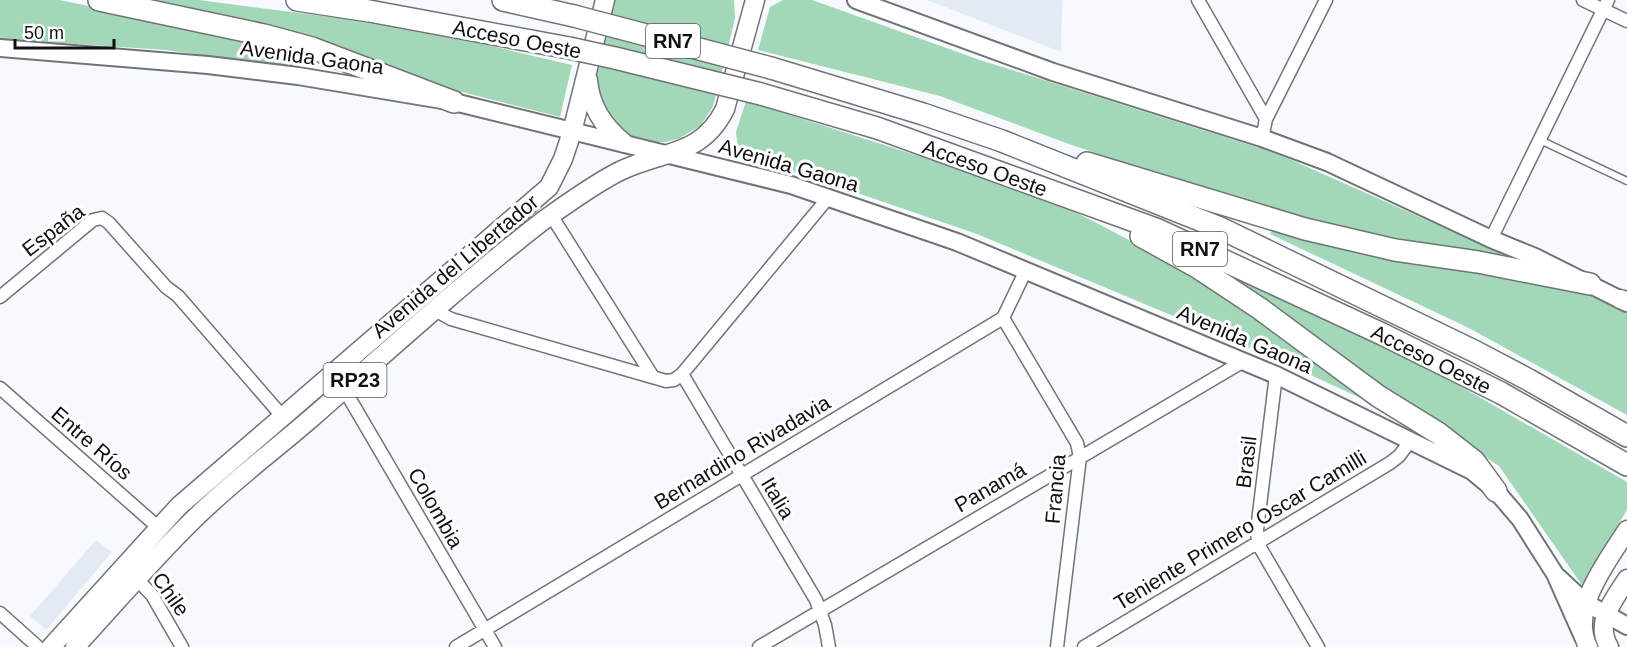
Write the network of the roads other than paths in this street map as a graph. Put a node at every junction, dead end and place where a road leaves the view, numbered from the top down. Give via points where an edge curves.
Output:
1 (99, 0) edge
2 (297, 0) edge
3 (503, 0) edge
4 (605, 0) edge
5 (744, 0) edge
6 (755, 0) edge
7 (856, 0) edge
8 (1198, 0) edge
9 (1326, 0) edge
10 (1583, 0) edge
11 (1606, 5) edge
12 (1627, 21) edge
13 (748, 28) junction
14 (0, 48) edge
15 (588, 69) junction
16 (454, 102) junction
17 (1266, 119) junction
18 (572, 132) junction
19 (1262, 138) junction
20 (1540, 140) junction
21 (1002, 141) junction
22 (624, 143) junction
23 (666, 154) junction
24 (1627, 181) edge
25 (1044, 187) junction
26 (828, 198) junction
27 (551, 215) junction
28 (1491, 239) junction
29 (1026, 270) junction
30 (1590, 284) junction
31 (0, 297) edge
32 (1625, 301) edge
33 (435, 310) junction
34 (1003, 318) junction
35 (1242, 362) junction
36 (682, 374) junction
37 (1276, 375) junction
38 (653, 377) junction
39 (0, 388) edge
40 (344, 389) junction
41 (282, 416) junction
42 (1627, 436) edge
43 (1411, 440) junction
44 (1080, 457) junction
45 (1622, 462) edge
46 (742, 475) junction
47 (1502, 498) junction
48 (159, 528) junction
49 (1627, 530) edge
50 (1258, 544) junction
51 (123, 566) junction
52 (1556, 574) junction
53 (1627, 579) edge
54 (138, 580) junction
55 (1586, 603) junction
56 (820, 610) junction
57 (0, 613) edge
58 (1605, 614) junction
59 (1627, 626) edge
60 (485, 630) junction
61 (1595, 643) edge
62 (38, 647) edge
63 (51, 647) edge
64 (75, 647) edge
65 (182, 647) edge
66 (456, 647) edge
67 (495, 647) edge
68 (759, 647) edge
69 (829, 647) edge
70 (1057, 647) edge
71 (1084, 647) edge
72 (1318, 647) edge

1 - 16 highway via 312,48
2 - 25 highway, Acceso Oeste / RN7, bridge via 569,48 760,93 877,128
3 - 21 highway, Acceso Oeste / RN7, bridge via 771,68
4 - 15 main road, Avenida del Libertador / RP23
5 - 13 main road
6 - 13 main road, Avenida del Libertador / RP23
7 - 19 main road via 1053,72
8 - 17 street
9 - 17 street
10 - 11 street
11 - 12 street
11 - 20 street
13 - 23 main road, Avenida del Libertador / RP23 via 718,123 685,150
14 - 16 main road, Avenida Gaona via 208,65
15 - 18 main road, Avenida del Libertador / RP23
15 - 22 main road via 596,111
16 - 18 main road, Avenida Gaona
17 - 19 street
18 - 22 main road, Avenida Gaona
18 - 41 main road, Avenida del Libertador / RP23 via 549,187
19 - 28 main road via 1327,162
20 - 24 lane
20 - 28 street
21 - 30 highway via 1116,170 1305,229 1395,250
21 - 42 highway, Acceso Oeste / RN7 via 1276,254 1476,352
22 - 23 main road, Avenida Gaona
23 - 26 main road, Avenida Gaona via 791,184
23 - 27 main road, Avenida del Libertador / RP23 via 620,171
25 - 45 highway, Acceso Oeste / RN7 via 1156,229 1382,334 1501,393
25 - 47 highway via 1187,261 1250,302 1378,396 1438,433 1474,461
26 - 29 main road, Avenida Gaona
26 - 36 street
27 - 33 main road, Avenida del Libertador / RP23
27 - 38 street
28 - 30 main road
29 - 34 street
29 - 35 main road, Avenida Gaona
30 - 32 main road
31 - 41 street, España via 93,220 102,218 178,296
33 - 38 street via 451,319
33 - 40 main road, Avenida del Libertador / RP23
34 - 44 street, Francia via 1077,443
34 - 46 street, Bernardino Rivadavia
35 - 37 main road, Avenida Gaona
35 - 44 street, Panamá
36 - 38 street via 666,381
36 - 46 street, Italia
37 - 43 main road, Avenida Gaona
37 - 50 street, Brasil
39 - 48 street, Entre Ríos
40 - 54 main road, Avenida del Libertador / RP23 via 226,489
40 - 60 street, Colombia
41 - 48 main road, Avenida del Libertador / RP23
43 - 47 main road, Avenida Gaona via 1472,471
43 - 50 street, Teniente Primero Oscar Camilli via 1389,463
44 - 56 street, Panamá
44 - 70 street, Francia
46 - 56 street, Italia
46 - 60 street, Bernardino Rivadavia
47 - 52 main road, Avenida Gaona
48 - 51 main road, Avenida del Libertador / RP23
49 - 55 main road
50 - 71 street, Teniente Primero Oscar Camilli
50 - 72 street
51 - 54 street, Chile
51 - 63 main road, Avenida del Libertador / RP23
52 - 55 main road
52 - 61 main road
53 - 58 main road
54 - 64 main road, Avenida del Libertador / RP23
54 - 65 street, Chile via 152,595
55 - 58 main road
55 - 61 main road via 1581,620
56 - 68 street, Panamá
56 - 69 street, Italia
57 - 62 street
58 - 59 main road
58 - 61 main road
60 - 66 street, Bernardino Rivadavia
60 - 67 street, Colombia

